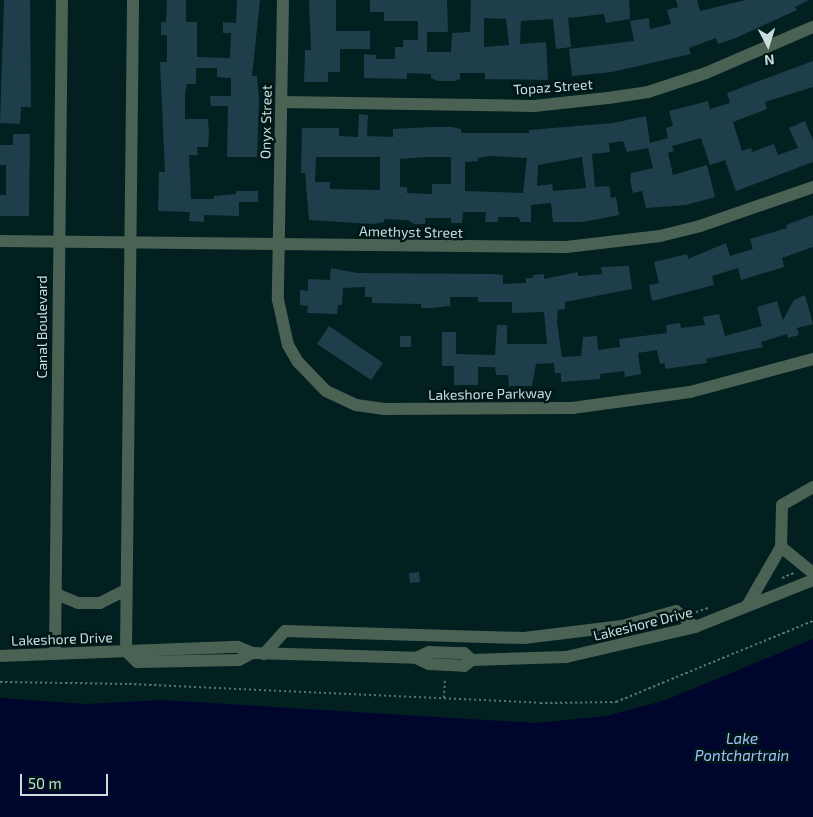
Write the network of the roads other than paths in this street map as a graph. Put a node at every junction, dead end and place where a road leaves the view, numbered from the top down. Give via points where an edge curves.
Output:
1 (62, 0) edge
2 (133, 0) edge
3 (283, 0) edge
4 (813, 27) edge
5 (282, 102) junction
6 (813, 187) edge
7 (0, 241) edge
8 (58, 242) junction
9 (130, 243) junction
10 (279, 245) junction
11 (813, 359) edge
12 (813, 487) edge
13 (781, 547) junction
14 (813, 573) edge
15 (813, 580) edge
16 (126, 590) junction
17 (56, 594) junction
18 (746, 606) junction
19 (695, 626) junction
20 (126, 651) junction
21 (258, 653) junction
22 (55, 654) junction
23 (0, 656) edge

1 - 8 street, Canal Boulevard
2 - 9 street
3 - 5 street, Onyx Street
4 - 5 street, Topaz Street via 706,73 648,92 608,98 534,106
5 - 10 street, Onyx Street
6 - 10 street, Amethyst Street via 700,226 605,244 514,249
7 - 8 street, Amethyst Street
8 - 9 street, Amethyst Street
8 - 17 street, Canal Boulevard
9 - 10 street, Amethyst Street
9 - 16 street
10 - 11 street, Lakeshore Parkway via 278,300 288,345 310,377 326,391 356,405 410,410 572,408 690,392
12 - 13 street via 782,505
13 - 14 street
13 - 18 street
15 - 18 street, Lakeshore Drive
16 - 17 street via 100,603 78,603
16 - 20 street
17 - 22 street, Canal Boulevard
18 - 19 street, Lakeshore Drive
19 - 21 street, Lakeshore Drive via 566,657 472,660 464,653 429,652 416,658
19 - 21 street via 676,611 604,629 524,638 284,632
20 - 21 street, Lakeshore Drive via 238,647
20 - 22 street, Lakeshore Drive
22 - 23 street, Lakeshore Drive

